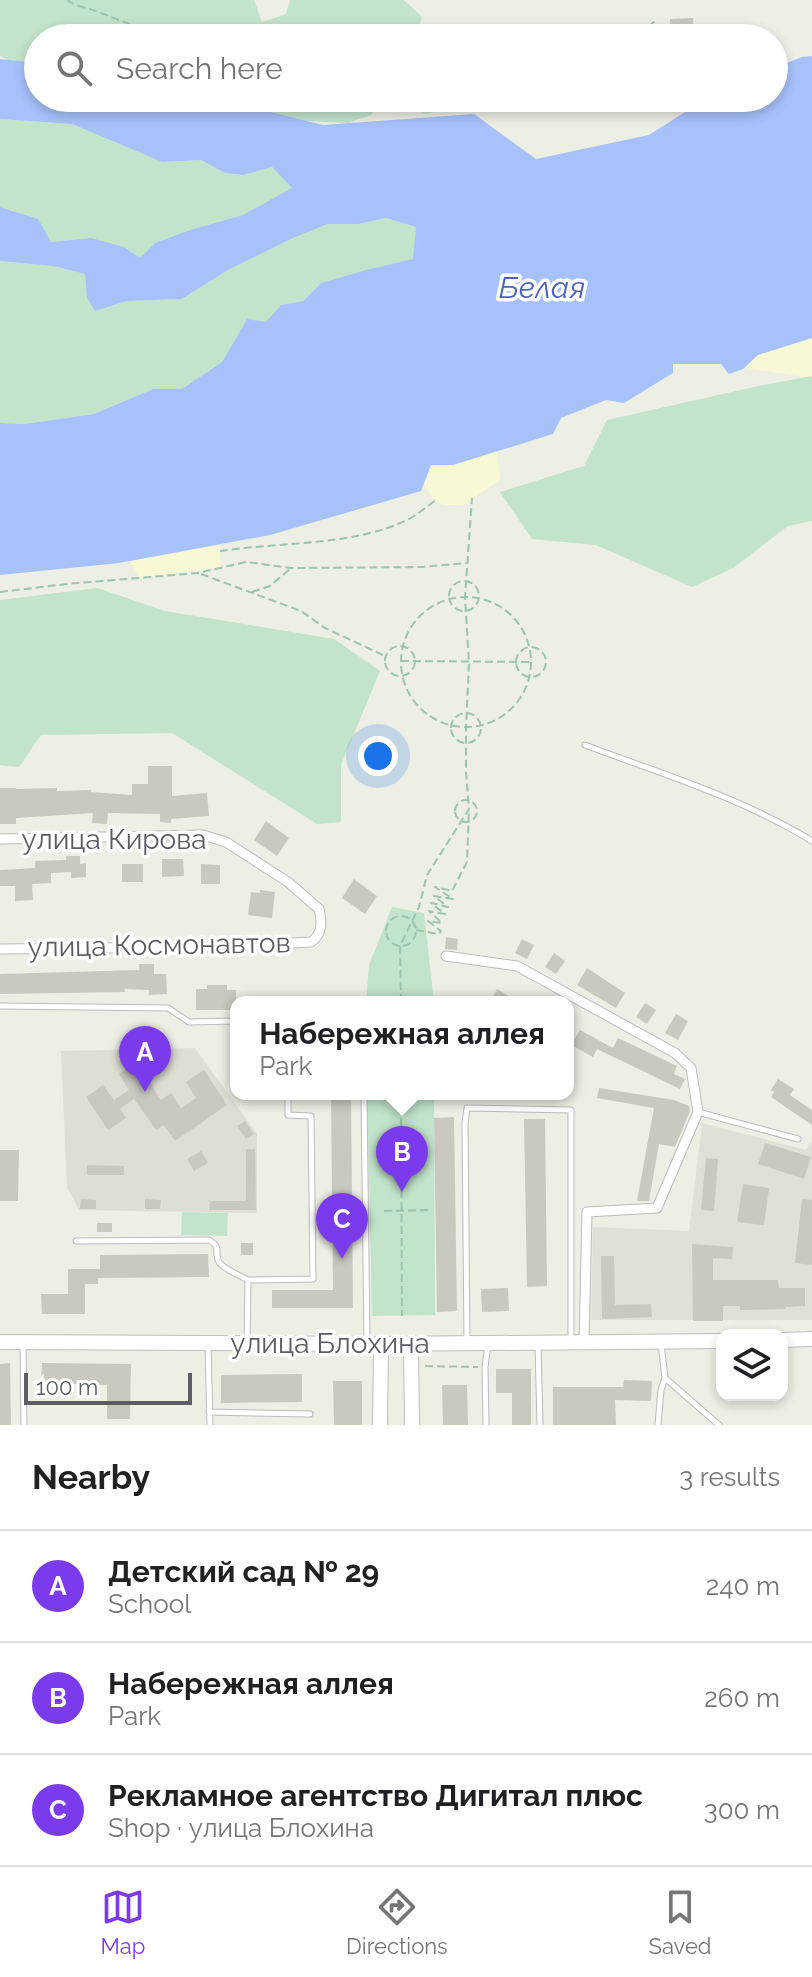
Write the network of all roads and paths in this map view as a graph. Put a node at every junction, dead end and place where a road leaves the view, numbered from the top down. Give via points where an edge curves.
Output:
1 (67, 0) edge
2 (656, 20) dead end
3 (130, 24) edge
4 (652, 24) edge
5 (472, 498) dead end
6 (436, 500) dead end
7 (220, 551) dead end
8 (467, 563) junction
9 (291, 568) junction
10 (198, 573) junction
11 (466, 581) junction
12 (0, 592) edge
13 (250, 592) junction
14 (465, 597) junction
15 (479, 598) junction
16 (449, 599) junction
17 (466, 611) junction
18 (402, 646) junction
19 (529, 647) junction
20 (385, 656) junction
21 (400, 661) junction
22 (415, 662) junction
23 (531, 662) junction
24 (469, 663) junction
25 (516, 663) junction
26 (401, 676) junction
27 (530, 677) junction
28 (467, 712) junction
29 (451, 726) junction
30 (481, 726) junction
31 (466, 728) junction
32 (466, 743) junction
33 (585, 745) dead end
34 (468, 801) junction
35 (469, 809) junction
36 (461, 821) junction
37 (468, 822) junction
38 (0, 839) edge
39 (812, 841) edge
40 (412, 921) junction
41 (416, 930) junction
42 (317, 938) joint
43 (400, 946) junction
44 (0, 949) edge
45 (446, 956) dead end
46 (401, 996) edge
47 (571, 996) edge
48 (574, 997) edge
49 (0, 1006) edge
50 (230, 1021) edge
51 (288, 1100) edge
52 (364, 1100) edge
53 (401, 1100) edge
54 (698, 1112) junction
55 (798, 1139) dead end
56 (401, 1210) junction
57 (429, 1210) dead end
58 (384, 1211) dead end
59 (76, 1241) dead end
60 (248, 1280) junction
61 (402, 1316) dead end
62 (812, 1339) edge
63 (788, 1340) edge
64 (716, 1341) edge
65 (0, 1342) edge
66 (23, 1342) junction
67 (208, 1343) junction
68 (247, 1343) junction
69 (467, 1343) junction
70 (488, 1343) junction
71 (538, 1343) junction
72 (578, 1343) junction
73 (661, 1343) junction
74 (374, 1344) junction
75 (411, 1344) junction
76 (411, 1366) junction
77 (485, 1367) junction
78 (665, 1378) junction
79 (209, 1412) junction
80 (310, 1414) dead end
81 (24, 1425) edge
82 (210, 1425) edge
83 (380, 1425) edge
84 (412, 1425) edge
85 (486, 1425) edge
86 (540, 1425) edge
87 (658, 1425) edge
88 (719, 1425) edge

1 - 3 path
2 - 4 path
5 - 8 path
6 - 7 path via 406,521 370,533
8 - 9 path
8 - 11 path
9 - 10 path via 246,562
9 - 13 path via 270,586
10 - 12 path
10 - 13 path
11 - 14 path
11 - 15 path via 476,587
11 - 16 path via 453,586
13 - 20 path via 301,611
14 - 15 path
14 - 16 path
14 - 17 path
15 - 17 path
15 - 19 path via 512,616
16 - 17 path via 456,609
16 - 18 path via 419,616
17 - 24 path
18 - 20 path
18 - 21 path
18 - 22 path via 412,651
19 - 23 path
19 - 25 path via 519,652
19 - 27 path via 541,651 546,661 542,672
20 - 26 path via 387,670
21 - 22 path
21 - 26 path
22 - 24 path
22 - 26 path
23 - 25 path
23 - 27 path
24 - 25 path
24 - 28 path
25 - 27 path
26 - 29 path via 419,709
27 - 30 path via 512,709
28 - 29 path via 457,715
28 - 30 path via 477,716
28 - 31 path
29 - 31 path
29 - 32 path via 456,739
30 - 31 path
30 - 32 path via 478,738
31 - 32 path
32 - 34 path
33 - 39 lane via 742,804
34 - 35 path
34 - 36 path via 456,807
34 - 37 path via 477,810
35 - 36 path
35 - 37 path
36 - 37 path
36 - 40 path via 427,875
37 - 41 path via 467,862 452,891 435,887 453,899 434,896 448,907 431,903 445,914 429,911 442,923 428,921 441,931
38 - 42 street, улица Кирова via 216,838 315,904 321,915
40 - 41 path
40 - 43 path
40 - 43 path via 400,916 388,923 387,938
41 - 43 path via 410,943
42 - 44 street, улица Космонавтов via 203,947
43 - 46 path
45 - 47 street via 517,966
48 - 54 street via 675,1053 691,1068
49 - 50 lane via 168,1008 189,1022
51 - 60 lane via 288,1115 311,1116 313,1279
52 - 74 lane
53 - 56 path
54 - 55 lane
54 - 72 street via 657,1208 587,1212
56 - 57 path
56 - 58 path
56 - 61 path
59 - 60 lane via 209,1240 218,1248 220,1264
60 - 68 lane
62 - 63 main road
64 - 73 main road, улица Блохина
65 - 66 main road, улица Блохина
66 - 67 main road, улица Блохина
66 - 81 lane
67 - 68 main road, улица Блохина
67 - 79 lane
68 - 74 main road, улица Блохина
69 - 70 main road, улица Блохина
69 - 72 lane via 467,1108 528,1108 571,1110
69 - 75 main road, улица Блохина
70 - 71 main road, улица Блохина
70 - 77 lane
71 - 72 main road, улица Блохина
71 - 86 lane
72 - 73 main road, улица Блохина
73 - 78 lane
74 - 75 main road, улица Блохина
74 - 83 main road
75 - 76 main road
76 - 77 path
76 - 84 main road
77 - 85 lane
78 - 87 lane
78 - 88 lane
79 - 80 lane
79 - 82 lane

